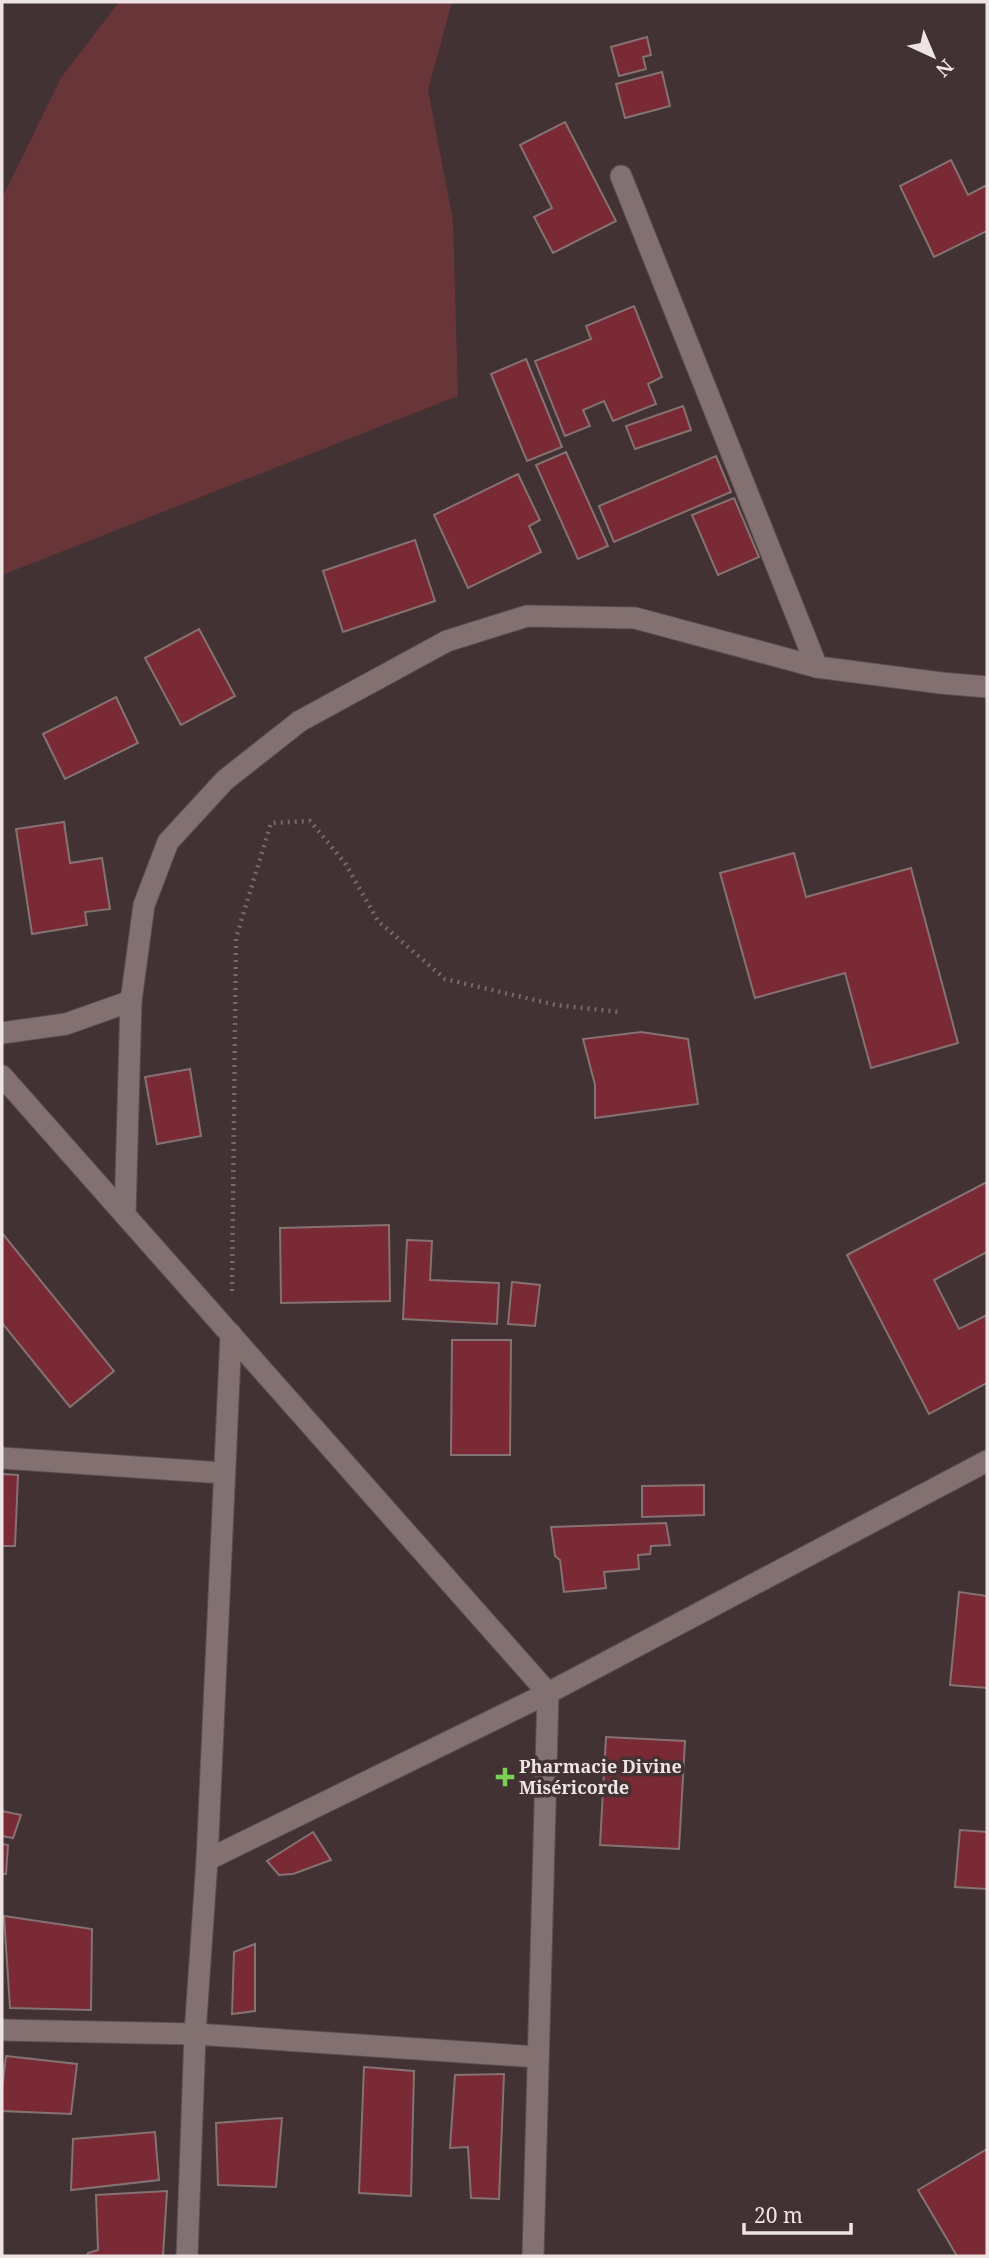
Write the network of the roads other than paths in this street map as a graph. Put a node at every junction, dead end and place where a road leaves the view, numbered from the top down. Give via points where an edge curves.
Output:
1 (621, 176) dead end
2 (817, 667) junction
3 (987, 687) edge
4 (131, 1001) junction
5 (2, 1033) edge
6 (2, 1076) edge
7 (125, 1215) junction
8 (232, 1334) junction
9 (2, 1458) edge
10 (987, 1461) edge
11 (224, 1473) junction
12 (548, 1693) junction
13 (207, 1860) junction
14 (2, 2030) edge
15 (195, 2034) junction
16 (538, 2057) junction
17 (187, 2256) edge
18 (533, 2256) edge

1 - 2 street
2 - 3 street
2 - 4 street via 635,618 527,616 447,641 300,721 225,780 168,842 144,905
4 - 5 street via 66,1024
4 - 7 street
6 - 7 street
7 - 8 street
8 - 11 street
8 - 12 street
9 - 11 street
10 - 12 street
11 - 13 street
12 - 13 street
12 - 16 street
13 - 15 street
14 - 15 street
15 - 16 street
15 - 17 street
16 - 18 street

